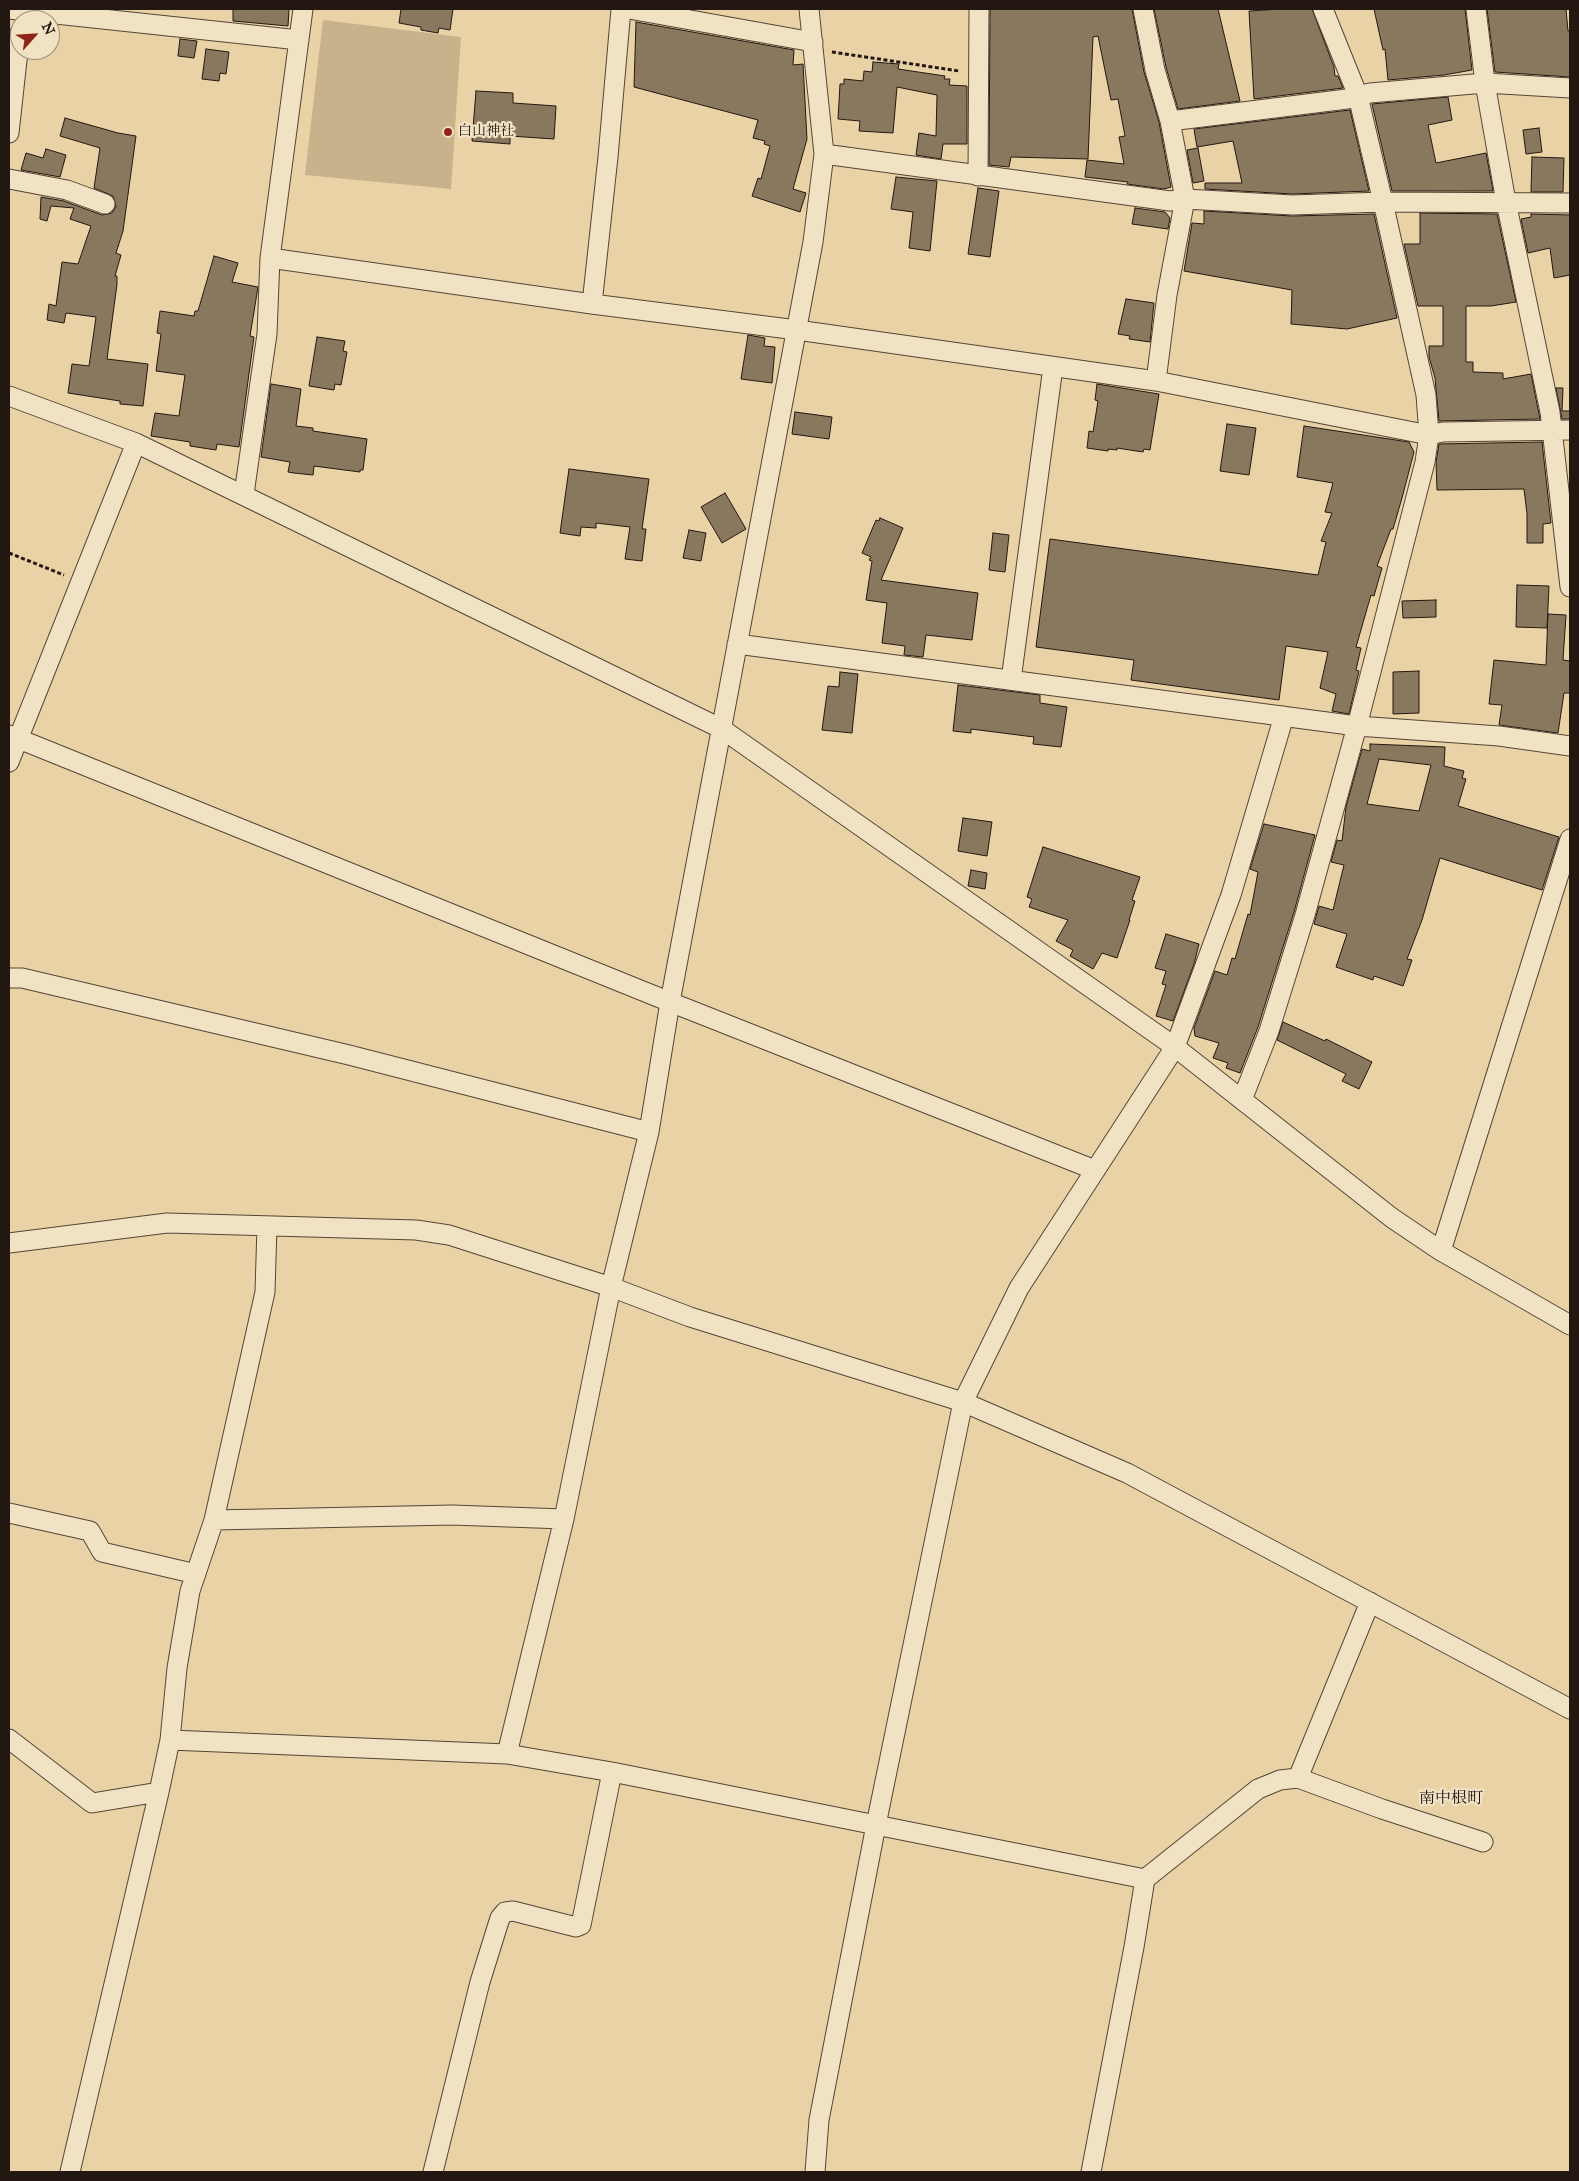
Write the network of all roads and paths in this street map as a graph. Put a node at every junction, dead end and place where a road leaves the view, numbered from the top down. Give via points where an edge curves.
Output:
1 (16, 9) edge
2 (303, 9) edge
3 (621, 9) edge
4 (629, 9) edge
5 (809, 9) edge
6 (979, 9) edge
7 (1144, 9) edge
8 (1323, 9) edge
9 (1476, 9) edge
10 (299, 40) junction
11 (813, 45) junction
12 (17, 60) edge
13 (979, 74) junction
14 (1485, 83) junction
15 (1570, 88) edge
16 (1358, 96) junction
17 (1170, 121) junction
18 (9, 133) edge
19 (824, 154) junction
20 (978, 176) junction
21 (9, 179) edge
22 (1185, 199) junction
23 (1383, 202) junction
24 (1506, 202) junction
25 (1570, 203) edge
26 (104, 204) dead end
27 (270, 258) junction
28 (592, 304) junction
29 (797, 330) junction
30 (1053, 367) junction
31 (1156, 381) junction
32 (9, 396) edge
33 (1561, 430) edge
34 (1429, 436) junction
35 (136, 443) junction
36 (244, 494) junction
37 (9, 553) edge
38 (81, 581) junction
39 (1570, 587) edge
40 (738, 644) junction
41 (1011, 680) junction
42 (1284, 716) junction
43 (1357, 726) junction
44 (722, 728) junction
45 (14, 737) edge
46 (1570, 746) edge
47 (9, 762) edge
48 (1570, 839) edge
49 (9, 978) edge
50 (670, 1002) junction
51 (1175, 1047) junction
52 (1242, 1100) junction
53 (649, 1132) junction
54 (1095, 1170) junction
55 (267, 1226) junction
56 (9, 1243) edge
57 (1441, 1252) junction
58 (611, 1287) junction
59 (1570, 1325) edge
60 (963, 1402) junction
61 (9, 1513) edge
62 (564, 1519) junction
63 (214, 1520) junction
64 (196, 1574) junction
65 (1370, 1602) junction
66 (1570, 1709) edge
67 (9, 1739) edge
68 (170, 1740) junction
69 (507, 1754) junction
70 (612, 1772) junction
71 (1298, 1778) junction
72 (159, 1792) junction
73 (876, 1825) junction
74 (1483, 1842) dead end
75 (1145, 1879) junction
76 (70, 2172) edge
77 (433, 2172) edge
78 (815, 2172) edge
79 (1091, 2172) edge

1 - 10 street
2 - 10 street
3 - 28 street
4 - 11 street
5 - 11 street
6 - 13 street
7 - 17 street via 1155,70
8 - 16 street
9 - 14 street
10 - 27 street
11 - 13 path
11 - 19 street
12 - 18 street
13 - 20 street
14 - 15 street
14 - 16 street
14 - 24 street
16 - 17 street
16 - 23 street
17 - 22 street
19 - 20 street
19 - 29 street
20 - 22 street via 1170,201
21 - 26 street via 67,190
22 - 23 street via 1292,205
22 - 31 street via 1167,295
23 - 24 street
23 - 34 street via 1426,395
24 - 25 street
24 - 33 street
27 - 28 street
27 - 36 street via 267,334
28 - 29 street
29 - 30 street
29 - 40 street
30 - 31 street
30 - 41 street
31 - 34 street
32 - 35 street
33 - 34 street via 1443,432
33 - 39 street
34 - 43 street
35 - 36 street
35 - 38 street
36 - 44 street
37 - 38 path
38 - 45 street
40 - 41 street
40 - 44 street
41 - 42 street
42 - 43 street
42 - 51 street via 1231,895
43 - 46 street via 1499,736
43 - 52 street via 1302,924 1269,1031
44 - 50 street
44 - 51 street
45 - 47 street
45 - 50 street
48 - 57 street
49 - 53 street via 22,978 348,1055
50 - 53 street
50 - 54 street
51 - 52 street
51 - 54 street
52 - 57 street via 1345,1182
53 - 58 street
54 - 60 street via 1019,1288
55 - 56 street via 167,1223
55 - 58 street via 416,1230 449,1235
55 - 63 street via 265,1292
57 - 59 street
58 - 60 street via 690,1317
58 - 62 street
60 - 65 street via 1128,1473
60 - 73 street
61 - 64 street via 90,1531 102,1552
62 - 63 street via 452,1515
62 - 69 street
63 - 64 street
64 - 68 street via 190,1590 179,1658
65 - 66 street
65 - 71 street
67 - 72 street via 92,1803
68 - 69 street
68 - 72 street
69 - 70 street
70 - 73 street
70 - 77 street via 581,1926 513,1911 500,1918 480,1982
71 - 74 street
71 - 75 street via 1280,1780 1258,1789
72 - 76 street
73 - 75 street
73 - 78 street via 819,2120
75 - 79 street

